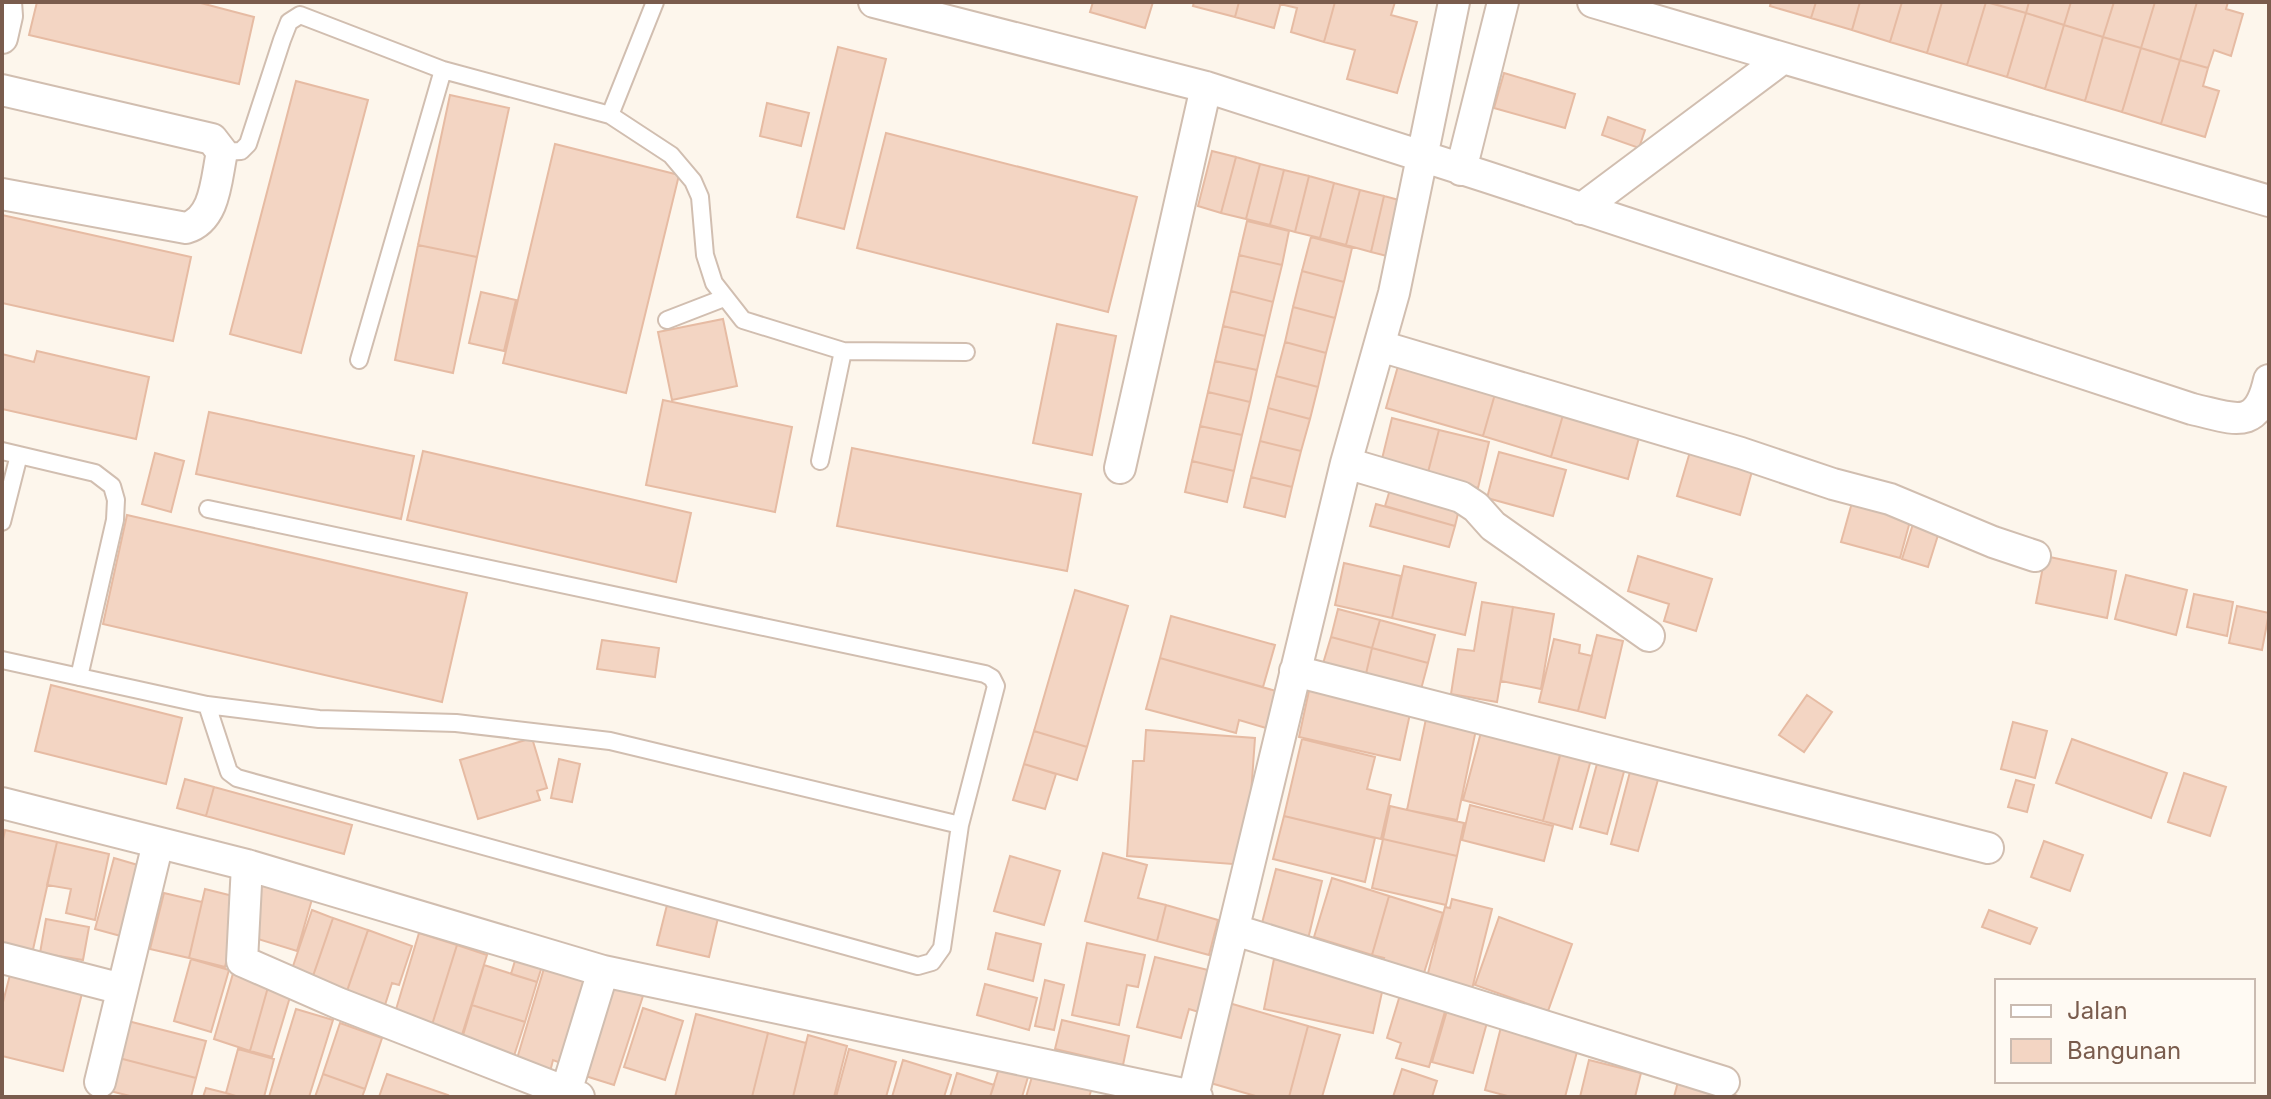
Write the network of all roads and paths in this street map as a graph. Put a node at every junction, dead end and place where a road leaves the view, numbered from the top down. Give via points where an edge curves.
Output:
1 (6, 2) edge
2 (655, 2) edge
3 (874, 2) edge
4 (1454, 2) edge
5 (1503, 2) edge
6 (1593, 2) edge
7 (2, 38) edge
8 (1783, 58) junction
9 (443, 70) junction
10 (1206, 87) junction
11 (2, 90) edge
12 (610, 115) junction
13 (222, 152) junction
14 (1421, 157) junction
15 (1461, 170) junction
16 (2, 194) edge
17 (2269, 201) edge
18 (1581, 209) junction
19 (724, 298) junction
20 (667, 320) dead end
21 (1380, 346) junction
22 (843, 351) junction
23 (966, 352) dead end
24 (359, 360) dead end
25 (2269, 380) edge
26 (10, 453) edge
27 (820, 461) dead end
28 (1346, 463) junction
29 (1120, 468) dead end
30 (208, 509) dead end
31 (2, 522) edge
32 (2035, 556) dead end
33 (1649, 636) dead end
34 (2, 660) edge
35 (1295, 671) junction
36 (79, 677) junction
37 (207, 705) junction
38 (2, 803) edge
39 (960, 825) junction
40 (158, 843) junction
41 (1988, 848) dead end
42 (247, 865) junction
43 (1235, 930) junction
44 (2, 958) edge
45 (603, 971) junction
46 (122, 989) junction
47 (100, 1082) dead end
48 (1724, 1082) dead end
49 (572, 1094) edge
50 (1194, 1097) edge

1 - 7 street
2 - 12 lane
3 - 10 street
4 - 14 street
5 - 15 street
6 - 8 street
8 - 17 street
8 - 18 street
9 - 12 lane
9 - 13 lane via 300,15 289,22 248,144 241,151
9 - 24 lane
10 - 14 street
10 - 29 street
11 - 13 street via 212,139
12 - 19 lane via 671,155 693,181 700,197 705,255
13 - 16 street via 209,211 186,228
14 - 15 street
14 - 21 street
15 - 18 street
18 - 25 street via 2192,409 2244,418 2264,401
19 - 20 lane
19 - 22 lane via 743,320
21 - 28 street
21 - 32 street via 1890,499
22 - 23 lane
22 - 27 lane
26 - 31 lane
26 - 36 lane via 95,473 112,486 115,520
28 - 33 street via 1461,497 1493,526
28 - 35 street
30 - 39 lane via 985,674 996,686
34 - 36 lane
35 - 41 street
35 - 43 street
36 - 37 lane
37 - 39 lane via 319,719 456,723 610,741
37 - 39 lane via 229,772 237,778 918,966 932,962 942,948
38 - 40 street
40 - 42 street
40 - 46 street
42 - 45 street
42 - 49 street via 242,961
43 - 48 street
43 - 50 street
44 - 46 street
45 - 49 street
45 - 50 street
46 - 47 street

